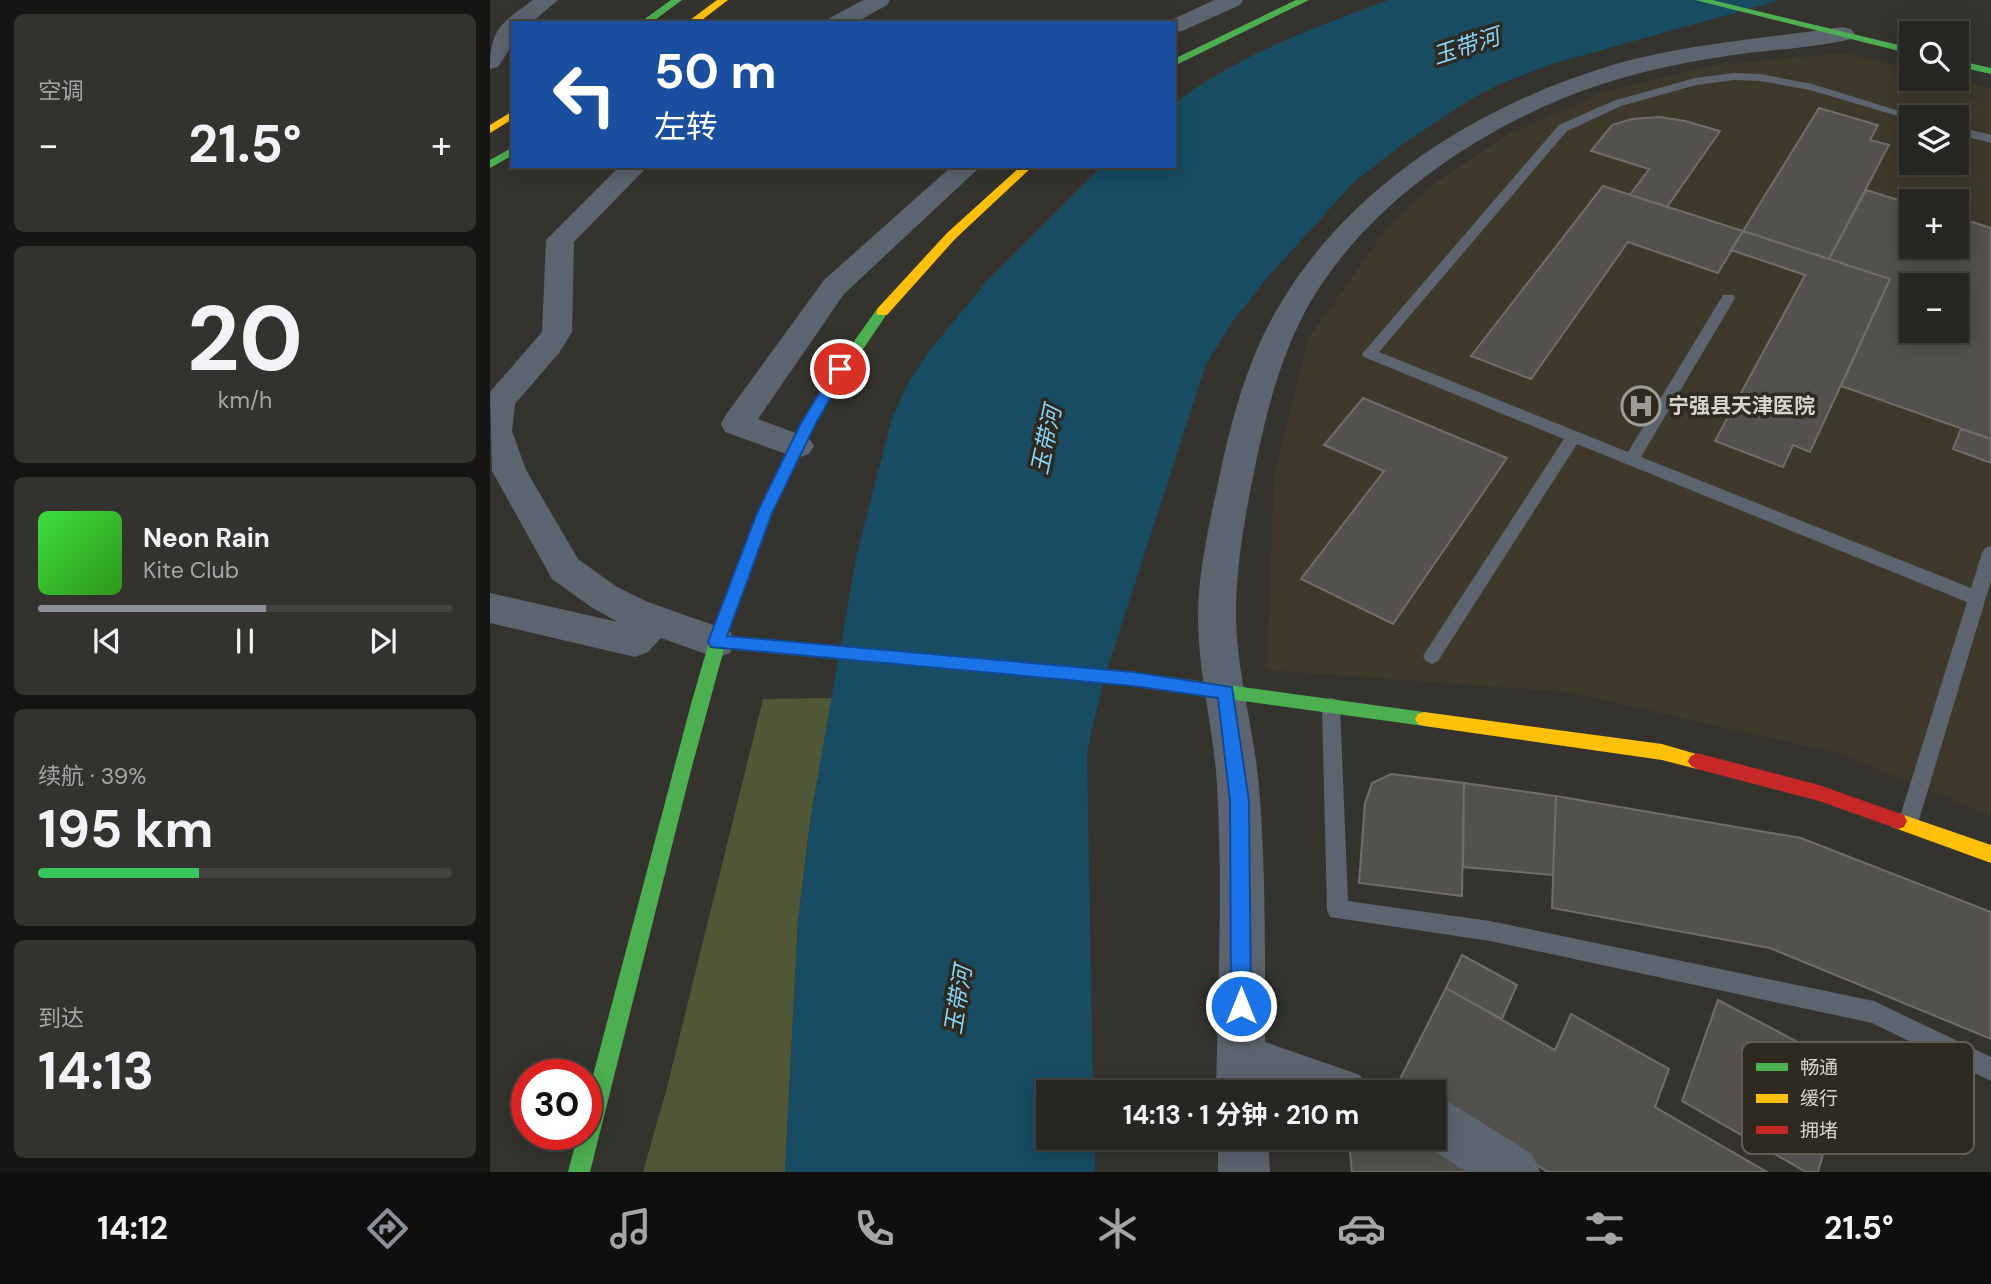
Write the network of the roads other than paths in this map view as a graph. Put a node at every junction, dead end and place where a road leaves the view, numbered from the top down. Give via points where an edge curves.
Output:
1 (547, 0) edge
2 (677, 0) edge
3 (723, 0) edge
4 (879, 0) edge
5 (1232, 0) edge
6 (1304, 0) edge
7 (1700, 0) edge
8 (516, 17) edge
9 (647, 21) edge
10 (694, 21) edge
11 (842, 21) edge
12 (1176, 25) edge
13 (511, 26) edge
14 (1843, 34) junction
15 (1899, 48) edge
16 (490, 62) edge
17 (1176, 62) edge
18 (1969, 66) edge
19 (1991, 71) edge
20 (1899, 113) edge
21 (511, 115) edge
22 (490, 130) edge
23 (1969, 133) edge
24 (1991, 139) edge
25 (511, 150) edge
26 (490, 165) edge
27 (633, 168) edge
28 (966, 168) edge
29 (1026, 168) edge
30 (1728, 298) dead end
31 (500, 383) edge
32 (1574, 436) junction
33 (797, 446) junction
34 (1632, 460) junction
35 (1991, 554) edge
36 (1977, 598) junction
37 (490, 608) edge
38 (654, 620) junction
39 (717, 642) junction
40 (1432, 656) dead end
41 (1226, 692) junction
42 (1331, 706) junction
43 (1908, 823) junction
44 (1991, 854) edge
45 (1936, 1042) edge
46 (1974, 1061) edge
47 (1991, 1069) edge
48 (1241, 1075) edge
49 (1271, 1080) edge
50 (1446, 1129) edge
51 (1243, 1150) edge
52 (579, 1172) edge
53 (1244, 1172) edge
54 (1514, 1172) edge

1 - 8 street
2 - 9 main road
3 - 10 main road
4 - 11 street
5 - 12 street
6 - 17 main road
7 - 14 main road
13 - 16 street
14 - 15 main road
14 - 41 street via 1653,62 1558,92 1507,114 1447,151 1384,199 1338,245 1298,298 1278,337 1241,451 1222,548 1217,619
18 - 19 main road
20 - 32 lane via 1777,79 1744,77 1710,79 1604,107 1563,128 1369,354
21 - 22 main road
23 - 24 lane
25 - 26 main road
27 - 31 street via 560,240 556,332 548,346
28 - 33 street via 834,287 737,424
29 - 33 main road via 938,249 875,321 840,369
30 - 34 lane
31 - 38 street via 496,431 509,471 565,569 604,597
32 - 34 lane
32 - 40 lane
33 - 39 main road via 765,513
34 - 36 lane
35 - 36 lane
36 - 43 lane
37 - 38 street via 635,641
38 - 39 street
39 - 41 main road via 1133,679
39 - 52 main road
41 - 42 main road
41 - 48 street via 1240,801
42 - 43 main road via 1662,752 1819,793
42 - 45 lane via 1338,910 1490,931 1874,1012
43 - 44 main road
46 - 47 lane
48 - 49 street
50 - 54 street
51 - 53 street

